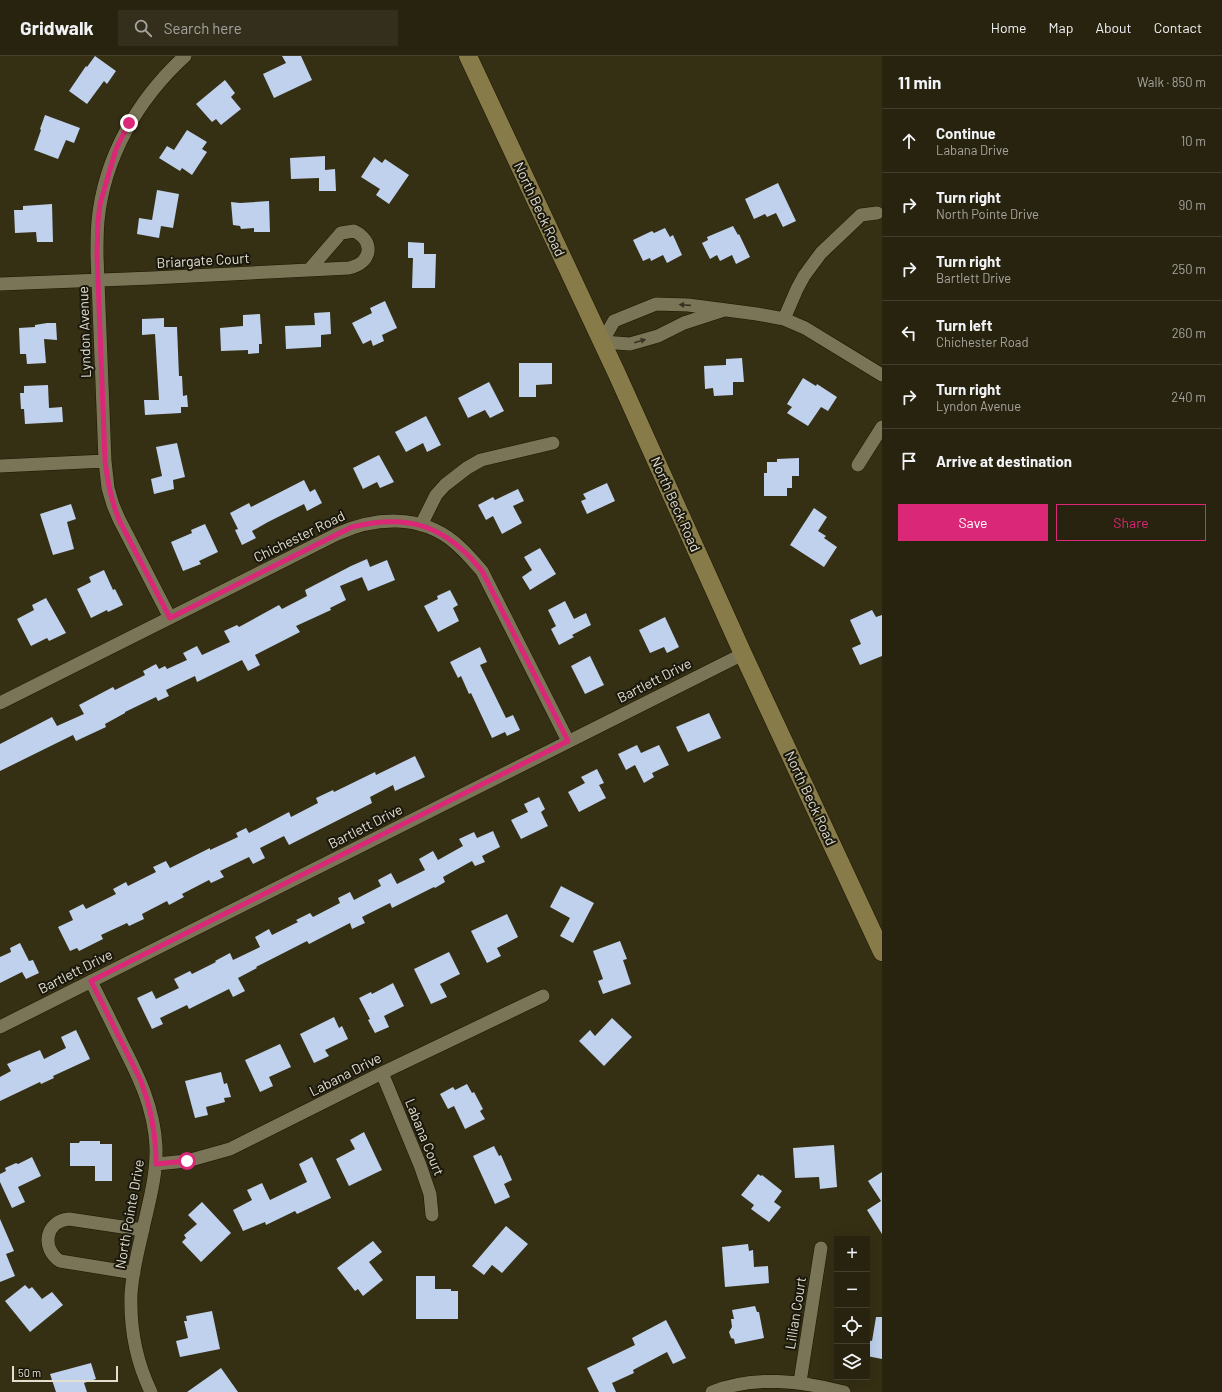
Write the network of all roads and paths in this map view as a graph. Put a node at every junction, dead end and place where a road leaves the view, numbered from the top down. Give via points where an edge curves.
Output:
1 (184, 56) edge
2 (468, 56) edge
3 (877, 213) dead end
4 (309, 270) dead end
5 (98, 279) junction
6 (0, 284) edge
7 (724, 310) junction
8 (784, 319) junction
9 (602, 342) junction
10 (882, 375) edge
11 (882, 427) edge
12 (554, 443) dead end
13 (105, 461) junction
14 (858, 465) dead end
15 (0, 466) edge
16 (421, 525) junction
17 (170, 618) junction
18 (743, 654) junction
19 (0, 703) edge
20 (568, 741) junction
21 (882, 952) edge
22 (91, 981) junction
23 (543, 996) dead end
24 (0, 1027) edge
25 (382, 1073) junction
26 (156, 1164) junction
27 (432, 1215) dead end
28 (143, 1230) junction
29 (821, 1248) dead end
30 (134, 1273) junction
31 (800, 1382) junction
32 (151, 1392) edge
33 (712, 1392) edge
34 (844, 1392) edge

1 - 5 street, Lyndon Avenue via 150,93 129,123 116,149 100,204
2 - 9 main road, North Beck Road
3 - 8 street via 861,215 821,253 804,276
4 - 5 street, Briargate Court
5 - 6 street, Briargate Court
5 - 13 street, Lyndon Avenue
7 - 8 street
9 -> 7 street via 630,344 658,336 684,323
7 -> 9 street via 656,304 614,321
8 - 10 street via 805,328
9 - 18 main road, North Beck Road
11 - 14 street
12 - 16 street via 481,460 467,468 436,495
13 - 15 street
13 - 17 street, Lyndon Avenue via 108,488 119,520
16 - 17 street, Chichester Road via 386,521 352,527
16 - 20 street, Chichester Road via 453,541 482,571
17 - 19 street, Chichester Road
18 - 20 street, Bartlett Drive
18 - 21 main road, North Beck Road
20 - 22 street, Bartlett Drive
22 - 24 street, Bartlett Drive
22 - 26 street, North Pointe Drive via 146,1094 154,1129
23 - 25 street, Labana Drive
25 - 26 street, Labana Drive via 230,1149 187,1161
25 - 27 street, Labana Court via 420,1165 430,1194
26 - 28 street, North Pointe Drive
28 - 30 street, North Pointe Drive
28 - 30 street via 69,1219 54,1224 49,1235 50,1251 60,1261
29 - 31 street, Lillian Court
30 - 32 street, North Pointe Drive via 133,1331 142,1370
31 - 33 street via 756,1382
31 - 34 street

